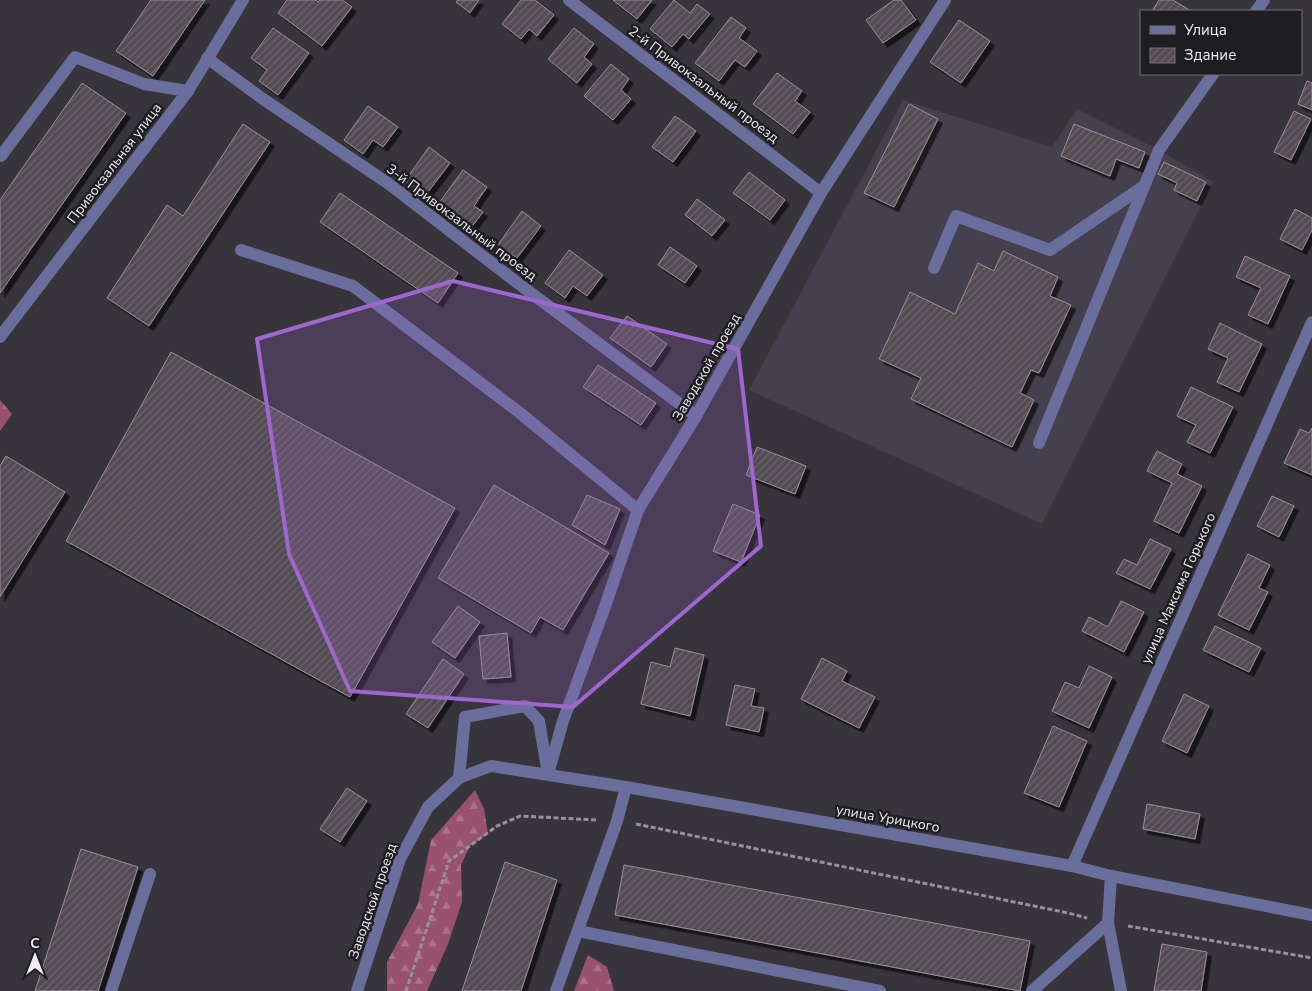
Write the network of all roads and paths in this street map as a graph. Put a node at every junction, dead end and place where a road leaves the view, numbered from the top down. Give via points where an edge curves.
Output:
1 (243, 0) edge
2 (569, 0) edge
3 (945, 0) edge
4 (207, 58) junction
5 (1212, 75) edge
6 (188, 91) junction
7 (1, 156) dead end
8 (1144, 186) junction
9 (821, 193) junction
10 (242, 250) dead end
11 (934, 268) dead end
12 (1312, 322) edge
13 (0, 337) edge
14 (696, 416) junction
15 (1039, 443) dead end
16 (638, 510) junction
17 (548, 774) junction
18 (459, 778) junction
19 (626, 787) junction
20 (617, 821) junction
21 (1072, 866) junction
22 (150, 874) dead end
23 (1111, 876) junction
24 (1312, 916) edge
25 (1108, 923) junction
26 (578, 931) junction
27 (1312, 958) edge
28 (111, 991) edge
29 (357, 991) edge
30 (406, 991) edge
31 (556, 991) edge
32 (880, 991) edge
33 (1032, 991) edge
34 (1121, 991) edge

1 - 4 street, Привокзальная улица
2 - 9 street, 2-й Привокзальный проезд
3 - 9 street, Заводской проезд
4 - 6 street, Привокзальная улица
4 - 14 street, 3-й Привокзальный проезд via 389,184
5 - 8 street via 1159,150
6 - 7 street via 144,84 75,57
6 - 13 street, Привокзальная улица
8 - 11 street via 1050,250 956,216
8 - 15 street
9 - 14 street, Заводской проезд
10 - 16 street via 353,286 520,413
12 - 21 street, улица Максима Горького
14 - 16 street, Заводской проезд
16 - 17 street, Заводской проезд via 563,721
17 - 18 street, улица Урицкого via 491,766
17 - 18 street via 539,721 524,706 466,717
17 - 19 street, улица Урицкого
18 - 29 street, Заводской проезд via 428,807 400,859
19 - 20 street
19 - 21 street, улица Урицкого
20 - 25 path
20 - 26 street
20 - 30 path via 520,816 497,826 449,861
21 - 23 street, улица Урицкого
22 - 28 street
23 - 24 street, улица Урицкого
23 - 25 street
25 - 27 path
25 - 33 street
25 - 34 street
26 - 31 street
26 - 32 street

